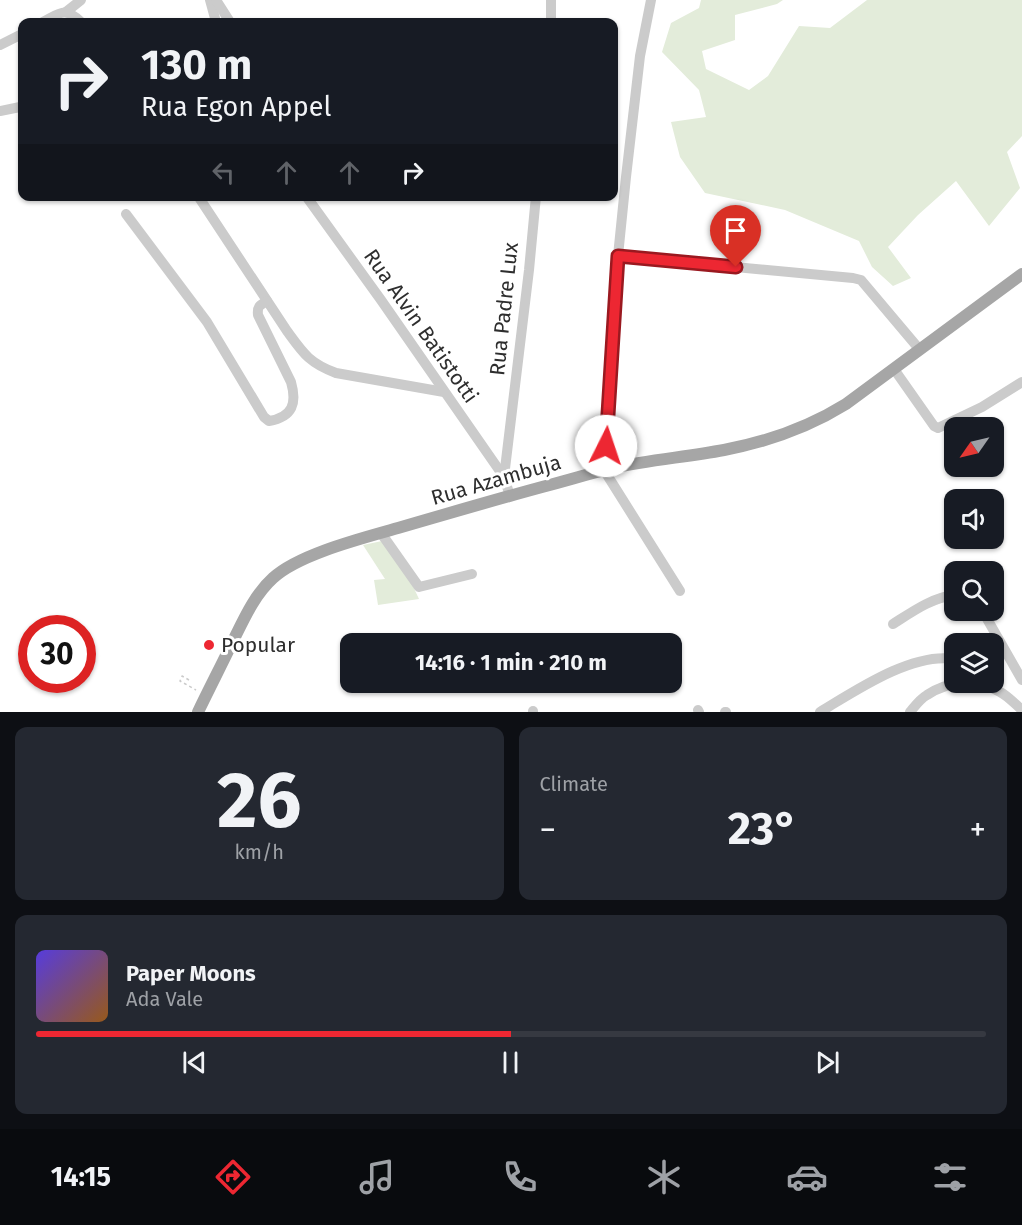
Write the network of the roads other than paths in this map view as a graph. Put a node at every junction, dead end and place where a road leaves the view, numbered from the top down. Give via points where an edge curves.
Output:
1 (81, 0) edge
2 (210, 0) edge
3 (216, 0) edge
4 (551, 0) edge
5 (651, 0) edge
6 (66, 12) junction
7 (51, 18) edge
8 (76, 18) edge
9 (215, 18) edge
10 (227, 18) edge
11 (551, 18) edge
12 (18, 36) edge
13 (0, 45) edge
14 (18, 107) edge
15 (0, 111) edge
16 (201, 201) edge
17 (310, 201) edge
18 (536, 201) edge
19 (126, 214) dead end
20 (618, 256) junction
21 (1020, 279) edge
22 (267, 301) junction
23 (920, 350) junction
24 (894, 369) junction
25 (1022, 382) edge
26 (444, 392) junction
27 (604, 470) junction
28 (504, 477) junction
29 (510, 496) junction
30 (381, 533) junction
31 (472, 574) dead end
32 (680, 591) dead end
33 (944, 596) edge
34 (988, 621) edge
35 (893, 624) dead end
36 (944, 658) edge
37 (1022, 680) edge
38 (944, 686) edge
39 (1004, 693) edge
40 (1022, 710) edge
41 (198, 712) edge
42 (820, 712) edge
43 (910, 712) edge

1 - 6 street
2 - 9 street
3 - 10 street
4 - 11 street
5 - 20 street via 640,56
6 - 7 street
6 - 8 street
12 - 13 street
14 - 15 street
16 - 22 street
17 - 26 street, Rua Alvin Batistotti
18 - 28 street, Rua Padre Lux
19 - 22 street via 207,322 269,421 289,413 294,393 258,315 257,309
20 - 23 street via 861,280
20 - 27 street
21 - 23 main road, Rua Azambuja
22 - 26 street via 302,351 320,367 356,378
23 - 24 main road, Rua Azambuja
24 - 25 street via 938,428
24 - 27 main road, Rua Azambuja via 846,404 802,427 723,450
26 - 28 street, Rua Alvin Batistotti
27 - 29 main road, Rua Azambuja
27 - 32 street
28 - 29 street, Rua Padre Lux
29 - 30 main road, Rua Azambuja
30 - 31 street via 419,587
30 - 41 main road, Rua Azambuja via 328,550 273,577 242,624
33 - 35 street
34 - 37 street
36 - 42 street via 902,667
38 - 43 street via 925,696
39 - 40 street

